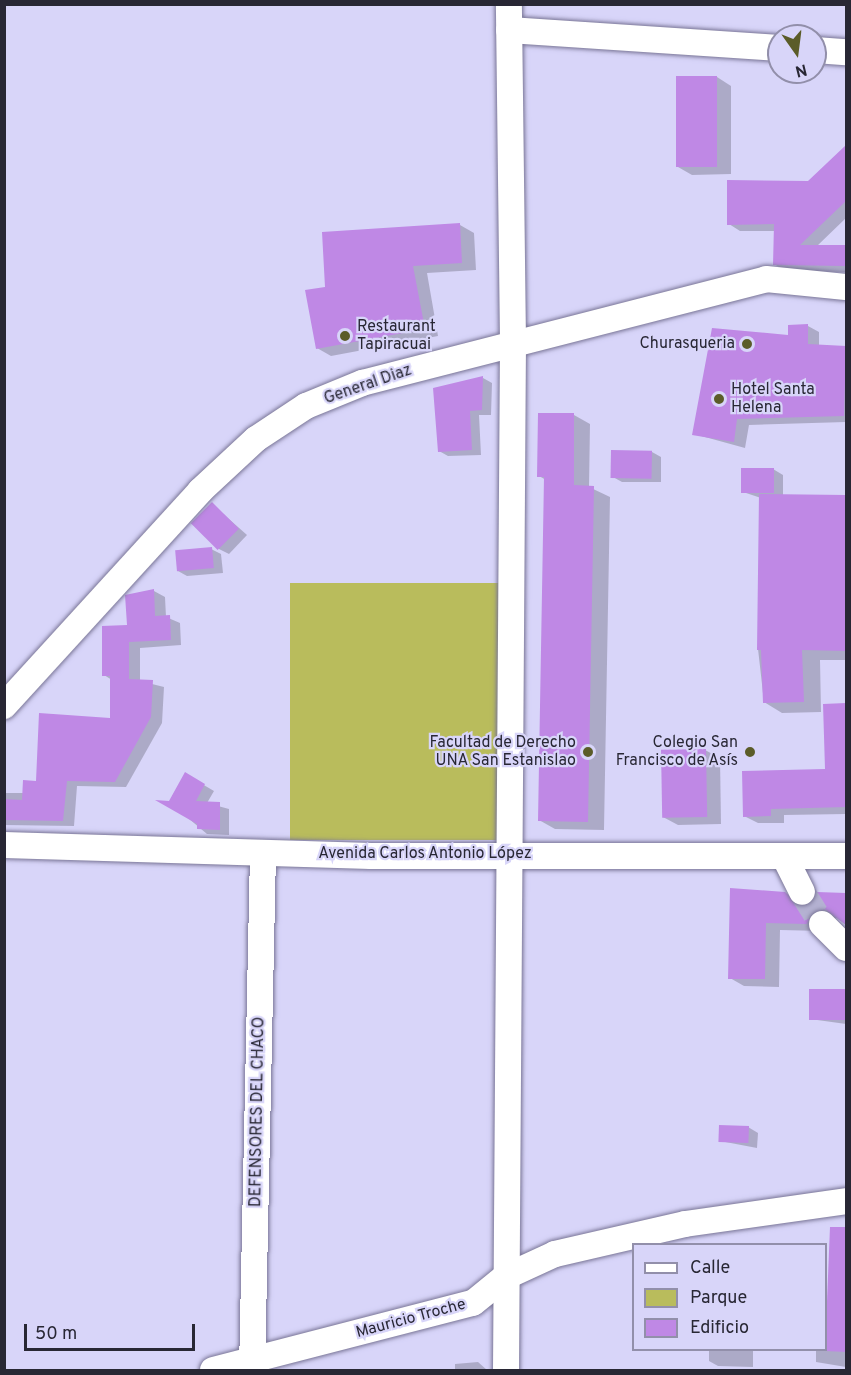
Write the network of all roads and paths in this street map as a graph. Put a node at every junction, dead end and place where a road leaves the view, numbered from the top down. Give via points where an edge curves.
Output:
1 (509, 4) edge
2 (509, 30) junction
3 (767, 47) edge
4 (827, 51) edge
5 (846, 52) edge
6 (846, 287) edge
7 (513, 342) junction
8 (4, 706) edge
9 (4, 845) edge
10 (263, 854) junction
11 (510, 854) junction
12 (784, 856) junction
13 (846, 856) edge
14 (802, 892) tunnel mouth
15 (822, 924) tunnel mouth
16 (846, 948) edge
17 (846, 1201) edge
18 (505, 1277) junction
19 (252, 1366) edge
20 (213, 1371) edge
21 (506, 1371) edge

1 - 2 street
2 - 3 street
2 - 7 street
4 - 5 street
6 - 7 street, General Diaz via 766,279
7 - 8 street, General Diaz via 362,383 306,406 256,439 200,491
7 - 11 street
9 - 10 street, Avenida Carlos Antonio López
10 - 11 street, Avenida Carlos Antonio López
10 - 19 street, DEFENSORES DEL CHACO
11 - 12 street, Avenida Carlos Antonio López
11 - 18 street
12 - 13 street, Avenida Carlos Antonio López
12 - 14 street
15 - 16 street
17 - 18 street, Mauricio Troche via 685,1224 555,1254
18 - 19 street, Mauricio Troche via 473,1303
18 - 21 street
19 - 20 street, Mauricio Troche

